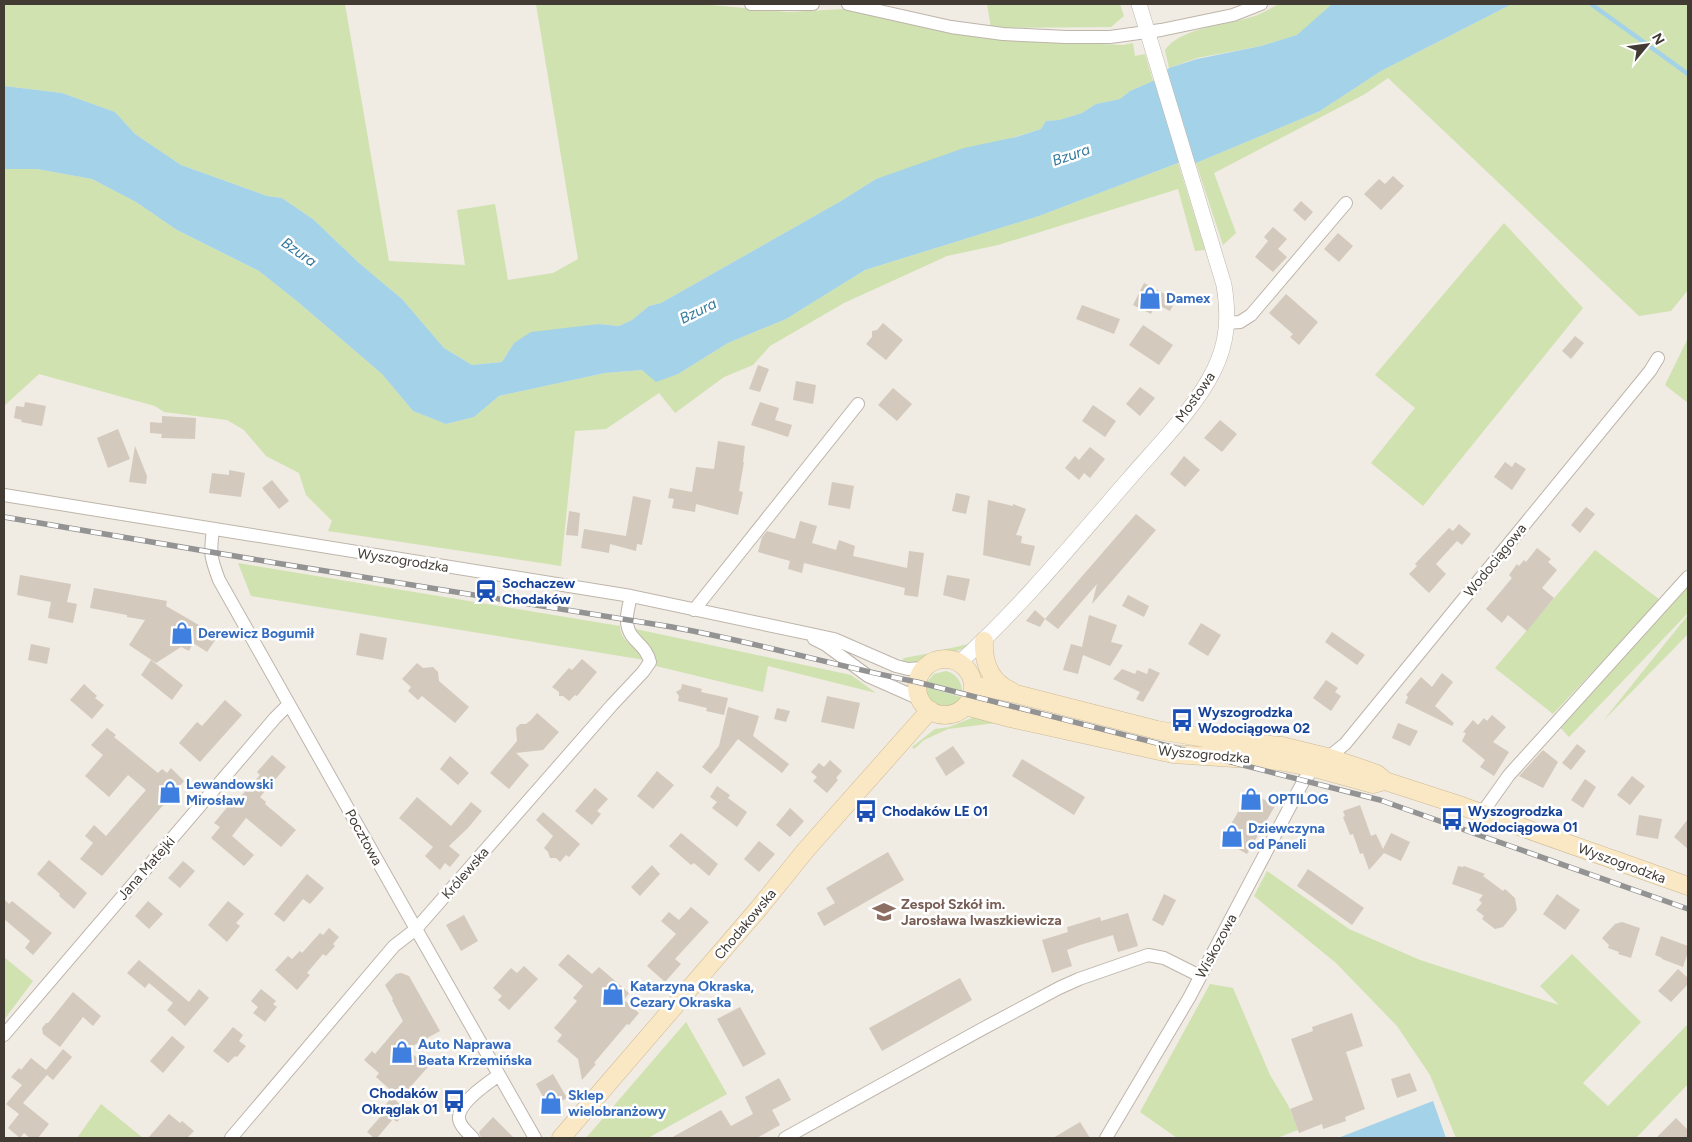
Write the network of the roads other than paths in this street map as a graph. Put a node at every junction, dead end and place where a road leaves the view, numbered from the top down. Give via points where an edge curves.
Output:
1 (749, 4) edge
2 (813, 4) edge
3 (848, 4) edge
4 (1139, 4) edge
5 (1261, 4) edge
6 (1147, 32) junction
7 (1346, 203) dead end
8 (1227, 323) junction
9 (1658, 358) dead end
10 (858, 404) dead end
11 (4, 495) edge
12 (214, 529) junction
13 (1688, 577) edge
14 (631, 596) junction
15 (694, 610) junction
16 (801, 631) junction
17 (984, 641) junction
18 (960, 662) junction
19 (924, 668) junction
20 (974, 685) junction
21 (1016, 694) junction
22 (289, 704) junction
23 (925, 705) junction
24 (966, 706) junction
25 (1321, 763) junction
26 (1482, 813) junction
27 (1688, 886) edge
28 (416, 929) junction
29 (1200, 976) junction
30 (4, 1034) edge
31 (499, 1076) junction
32 (231, 1138) edge
33 (473, 1138) edge
34 (535, 1138) edge
35 (561, 1138) edge
36 (785, 1138) edge
37 (1106, 1138) edge

1 - 2 street
3 - 6 street via 951,27 1003,34 1110,37
4 - 6 street, Mostowa
5 - 6 street via 1232,15
6 - 8 street, Mostowa via 1224,285
7 - 8 street via 1251,315 1240,322
8 - 17 street, Mostowa via 1222,353 1194,403 1051,569
9 - 25 street, Wodociągowa via 1345,744
10 - 15 street
11 - 12 street, Wyszogrodzka
12 - 14 street, Wyszogrodzka
12 - 22 street, Pocztowa via 210,552 219,580
13 - 26 street via 1508,776
14 - 15 street, Wyszogrodzka
14 - 28 street, Królewska via 628,627 630,634 646,651 650,662 648,666
15 - 16 street, Wyszogrodzka
16 - 19 street, Wyszogrodzka via 834,639 896,666
16 - 23 street, Wyszogrodzka via 868,676
17 - 18 street, Mostowa
17 - 21 main road via 984,658 990,673 997,682
18 - 19 main road via 937,659
18 - 20 main road via 968,670
19 - 23 main road via 917,682 917,691
20 - 21 main road, Wyszogrodzka
20 - 24 main road
21 - 25 main road, Wyszogrodzka via 1157,730 1282,746
22 - 28 street, Pocztowa
22 - 30 street, Jana Matejki
23 - 24 main road via 945,715
23 - 35 main road, Chodakowska via 760,908
24 - 25 main road, Wyszogrodzka via 1173,754
25 - 26 main road, Wyszogrodzka via 1373,784 1384,781
25 - 29 street, Wiskozowa via 1300,786
26 - 27 main road, Wyszogrodzka
28 - 31 street, Pocztowa
28 - 32 street, Królewska via 394,946
29 - 36 street via 1164,958 1148,956 1079,979
29 - 37 street, Wiskozowa
31 - 33 street via 480,1089 460,1111 459,1119
31 - 34 street, Pocztowa

